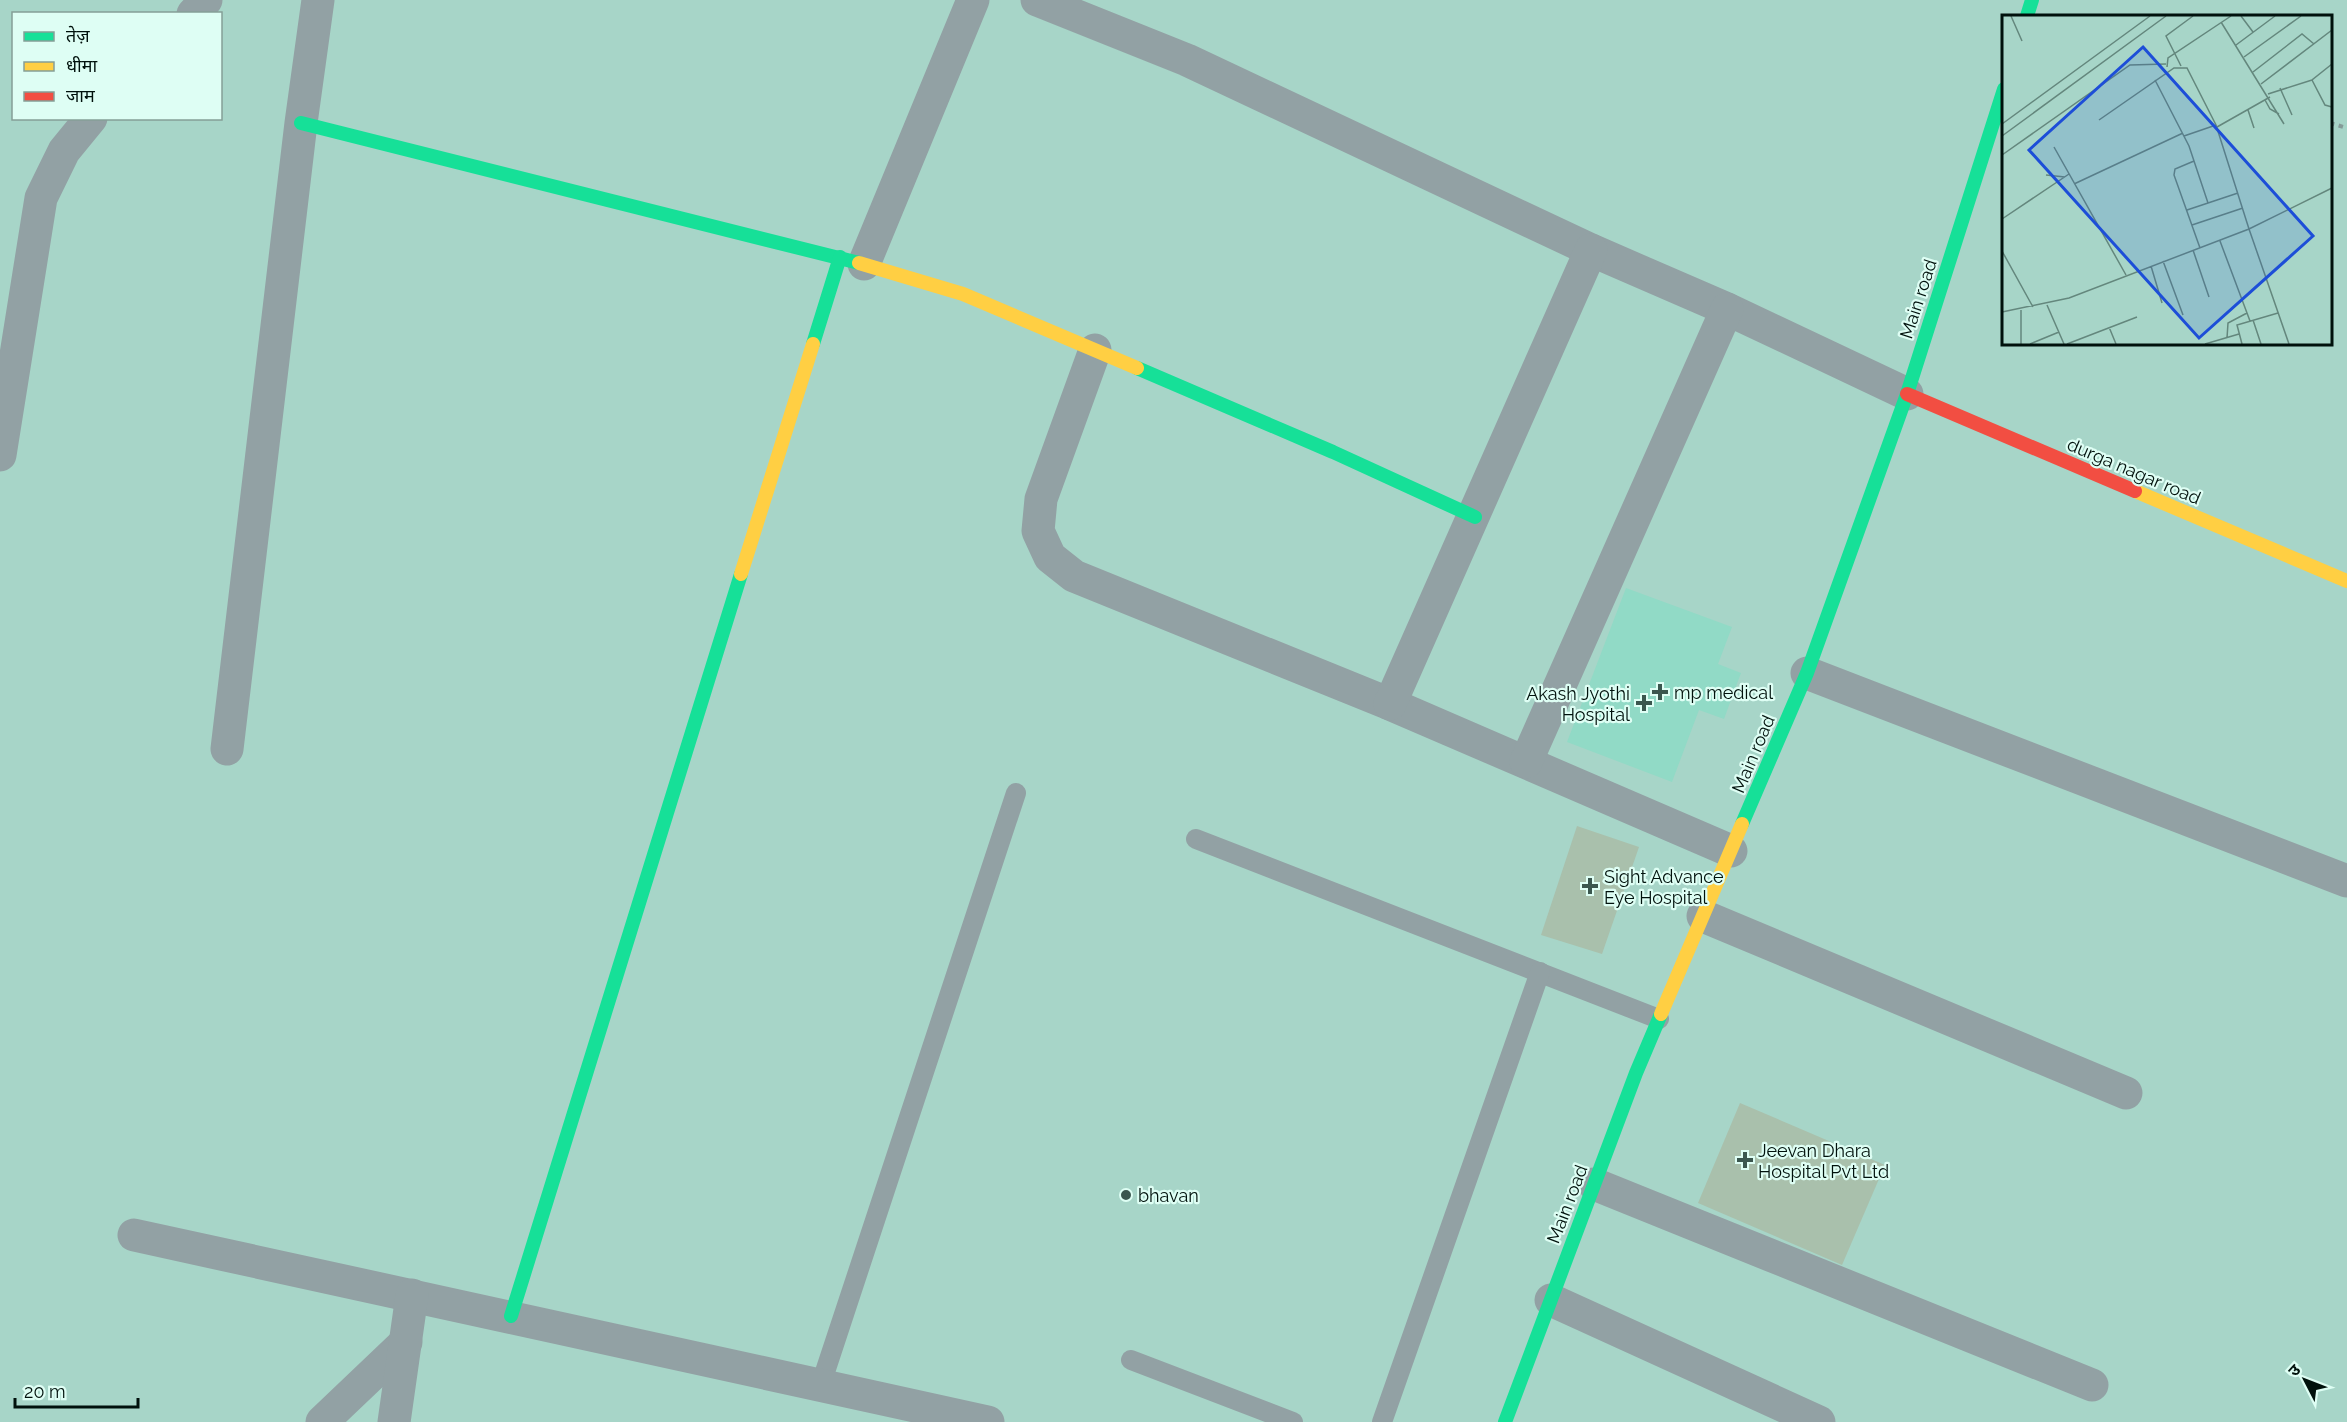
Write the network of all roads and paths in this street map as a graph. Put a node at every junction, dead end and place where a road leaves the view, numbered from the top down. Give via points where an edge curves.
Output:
1 (206, 0) edge
2 (318, 0) edge
3 (973, 0) edge
4 (1036, 0) edge
5 (2032, 0) edge
6 (195, 12) edge
7 (2027, 15) edge
8 (2002, 95) edge
9 (89, 120) edge
10 (301, 123) junction
11 (2332, 123) edge
12 (2347, 128) edge
13 (1591, 250) junction
14 (852, 261) junction
15 (1727, 309) junction
16 (1095, 350) junction
17 (1907, 394) junction
18 (0, 455) edge
19 (1475, 517) junction
20 (2347, 581) edge
21 (1807, 673) junction
22 (1390, 704) junction
23 (227, 749) dead end
24 (1526, 762) junction
25 (1016, 793) dead end
26 (1196, 839) dead end
27 (1731, 851) junction
28 (2347, 881) edge
29 (1703, 916) junction
30 (1540, 972) junction
31 (1659, 1018) junction
32 (2126, 1093) dead end
33 (1594, 1184) junction
34 (134, 1235) dead end
35 (412, 1295) junction
36 (1551, 1300) junction
37 (511, 1316) junction
38 (406, 1342) junction
39 (1131, 1360) dead end
40 (821, 1384) junction
41 (2092, 1385) dead end
42 (322, 1422) edge
43 (394, 1422) edge
44 (987, 1422) edge
45 (1293, 1422) edge
46 (1382, 1422) edge
47 (1505, 1422) edge
48 (1819, 1422) edge

1 - 6 street
2 - 10 street
3 - 14 street
4 - 13 street via 1187,60
5 - 7 street
8 - 17 street, Main road
9 - 18 street via 64,151 41,198
10 - 14 street
10 - 23 street
11 - 12 path
13 - 15 street
13 - 19 street
14 - 16 street via 963,294
14 - 37 street
15 - 17 street
15 - 24 street
16 - 19 street
16 - 22 street via 1041,499 1038,531 1050,557 1074,576
17 - 20 street, durga nagar road
17 - 21 street, Main road
19 - 22 street
21 - 27 street, Main road
21 - 28 street
22 - 24 street
24 - 27 street
25 - 40 lane
26 - 30 lane
27 - 29 street, Main road
29 - 31 street, Main road
29 - 32 street
30 - 31 lane
30 - 46 lane
31 - 33 street, Main road
33 - 36 street, Main road
33 - 41 street
34 - 35 street
35 - 37 street
35 - 38 street
36 - 47 street, Main road
36 - 48 street
37 - 40 street
38 - 42 street
38 - 43 street
39 - 45 lane
40 - 44 street

